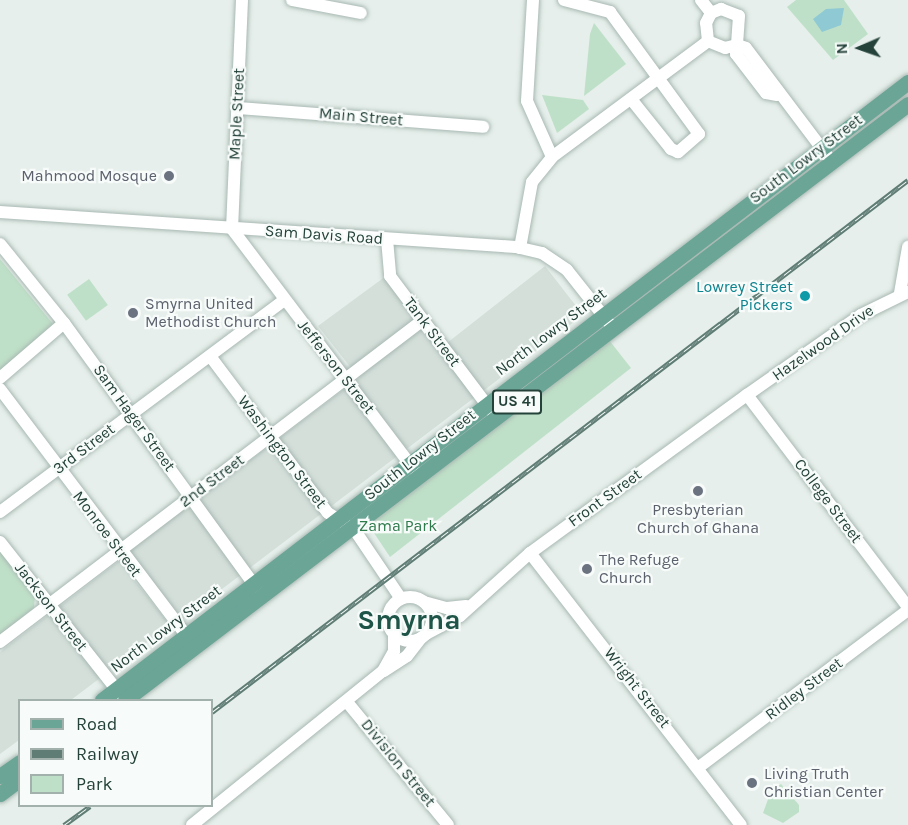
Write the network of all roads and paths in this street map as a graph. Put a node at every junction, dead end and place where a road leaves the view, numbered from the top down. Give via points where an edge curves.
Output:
1 (242, 0) edge
2 (292, 0) edge
3 (533, 0) edge
4 (564, 0) edge
5 (701, 0) edge
6 (361, 13) dead end
7 (711, 13) junction
8 (708, 41) junction
9 (737, 46) junction
10 (658, 77) junction
11 (908, 82) edge
12 (632, 99) junction
13 (908, 104) edge
14 (238, 108) junction
15 (483, 127) dead end
16 (821, 149) junction
17 (552, 157) junction
18 (831, 162) junction
19 (0, 212) edge
20 (232, 229) junction
21 (387, 239) junction
22 (0, 244) edge
23 (908, 247) edge
24 (520, 248) junction
25 (904, 293) edge
26 (283, 301) junction
27 (603, 315) junction
28 (423, 320) junction
29 (64, 323) junction
30 (614, 328) junction
31 (210, 356) junction
32 (0, 378) edge
33 (348, 380) junction
34 (0, 389) edge
35 (747, 395) junction
36 (486, 404) junction
37 (130, 414) junction
38 (496, 418) junction
39 (270, 437) junction
40 (409, 463) junction
41 (58, 469) junction
42 (420, 477) junction
43 (192, 497) junction
44 (0, 512) edge
45 (339, 520) junction
46 (354, 529) junction
47 (0, 542) edge
48 (119, 550) junction
49 (530, 553) junction
50 (258, 591) junction
51 (401, 599) junction
52 (424, 602) junction
53 (47, 604) junction
54 (466, 606) junction
55 (908, 609) edge
56 (394, 634) junction
57 (423, 636) junction
58 (0, 642) edge
59 (191, 642) junction
60 (382, 671) junction
61 (122, 697) edge
62 (347, 702) junction
63 (18, 763) edge
64 (699, 767) junction
65 (0, 776) edge
66 (18, 781) edge
67 (0, 794) edge
68 (192, 825) edge
69 (448, 825) edge
70 (741, 825) edge

1 - 14 street, Maple Street
2 - 6 street
3 - 17 street via 527,101
4 - 10 street via 610,12
5 - 7 street
7 - 8 street via 706,23
7 - 9 street via 722,9 739,16
8 - 9 street via 725,48
8 - 10 street
9 - 16 street via 746,48 777,95
10 - 12 street
10 - 12 street via 698,129 678,152
11 - 16 main road, North Lowry Street / US 41
12 - 17 street
13 - 18 main road, South Lowry Street / US 41
14 - 15 street, Main Street
14 - 20 street, Maple Street
16 - 18 street
16 - 27 main road, North Lowry Street / US 41
17 - 24 street via 532,182
18 - 30 main road, South Lowry Street / US 41
19 - 20 street, Sam Davis Road
20 - 21 street, Sam Davis Road
20 - 26 street, Jefferson Street
21 - 24 street, Sam Davis Road
21 - 28 street, Tank Street via 390,276
22 - 29 street, Sam Hager Street
23 - 25 street, Hazelwood Drive
24 - 27 street, Sam Davis Road via 542,253 567,270
25 - 35 street, Hazelwood Drive
26 - 31 street, 3rd Street
26 - 33 street, Jefferson Street
27 - 30 street, Sam Davis Road
27 - 36 main road, North Lowry Street / US 41
28 - 33 street, 2nd Street
28 - 36 street, Tank Street
29 - 32 street
29 - 37 street, Sam Hager Street
30 - 38 main road, South Lowry Street / US 41
31 - 37 street, 3rd Street via 202,356
31 - 39 street, Washington Street
33 - 39 street, 2nd Street
33 - 40 street, Jefferson Street
34 - 41 street, Monroe Street
35 - 49 street, Front Street
35 - 55 street, College Street
36 - 38 street, Tank Street
36 - 40 main road, North Lowry Street / US 41
37 - 41 street, 3rd Street
37 - 43 street, Sam Hager Street
38 - 42 main road, South Lowry Street / US 41
39 - 43 street, 2nd Street
39 - 45 street, Washington Street
40 - 42 street, Jefferson Street
40 - 45 main road, North Lowry Street / US 41
41 - 44 street, 3rd Street
41 - 48 street, Monroe Street
42 - 46 main road, South Lowry Street / US 41
43 - 48 street, 2nd Street
43 - 50 street, Sam Hager Street
45 - 46 street, Washington Street
45 - 50 main road, North Lowry Street / US 41
46 - 50 main road, South Lowry Street / US 41
46 - 51 street, Washington Street
47 - 53 street, Jackson Street
48 - 53 street, 2nd Street
48 - 59 street, Monroe Street
49 - 54 street, Front Street
49 - 64 street, Wright Street
50 - 59 main road, South Lowry Street / US 41
51 - 52 street
51 - 56 street, Front Street via 389,612
52 - 54 street via 447,609
52 - 57 street via 432,618
53 - 58 street, 2nd Street
53 - 61 street, Jackson Street
54 - 57 street, Front Street via 451,622
55 - 64 street, Ridley Street
56 - 57 street via 404,640
56 - 60 street, Front Street via 394,651
57 - 60 street, Front Street via 407,656
59 - 61 main road, South Lowry Street / US 41
60 - 62 street, Front Street
62 - 68 street, Front Street
62 - 69 street, Division Street
63 - 65 main road
64 - 70 street, Wright Street
66 - 67 main road

